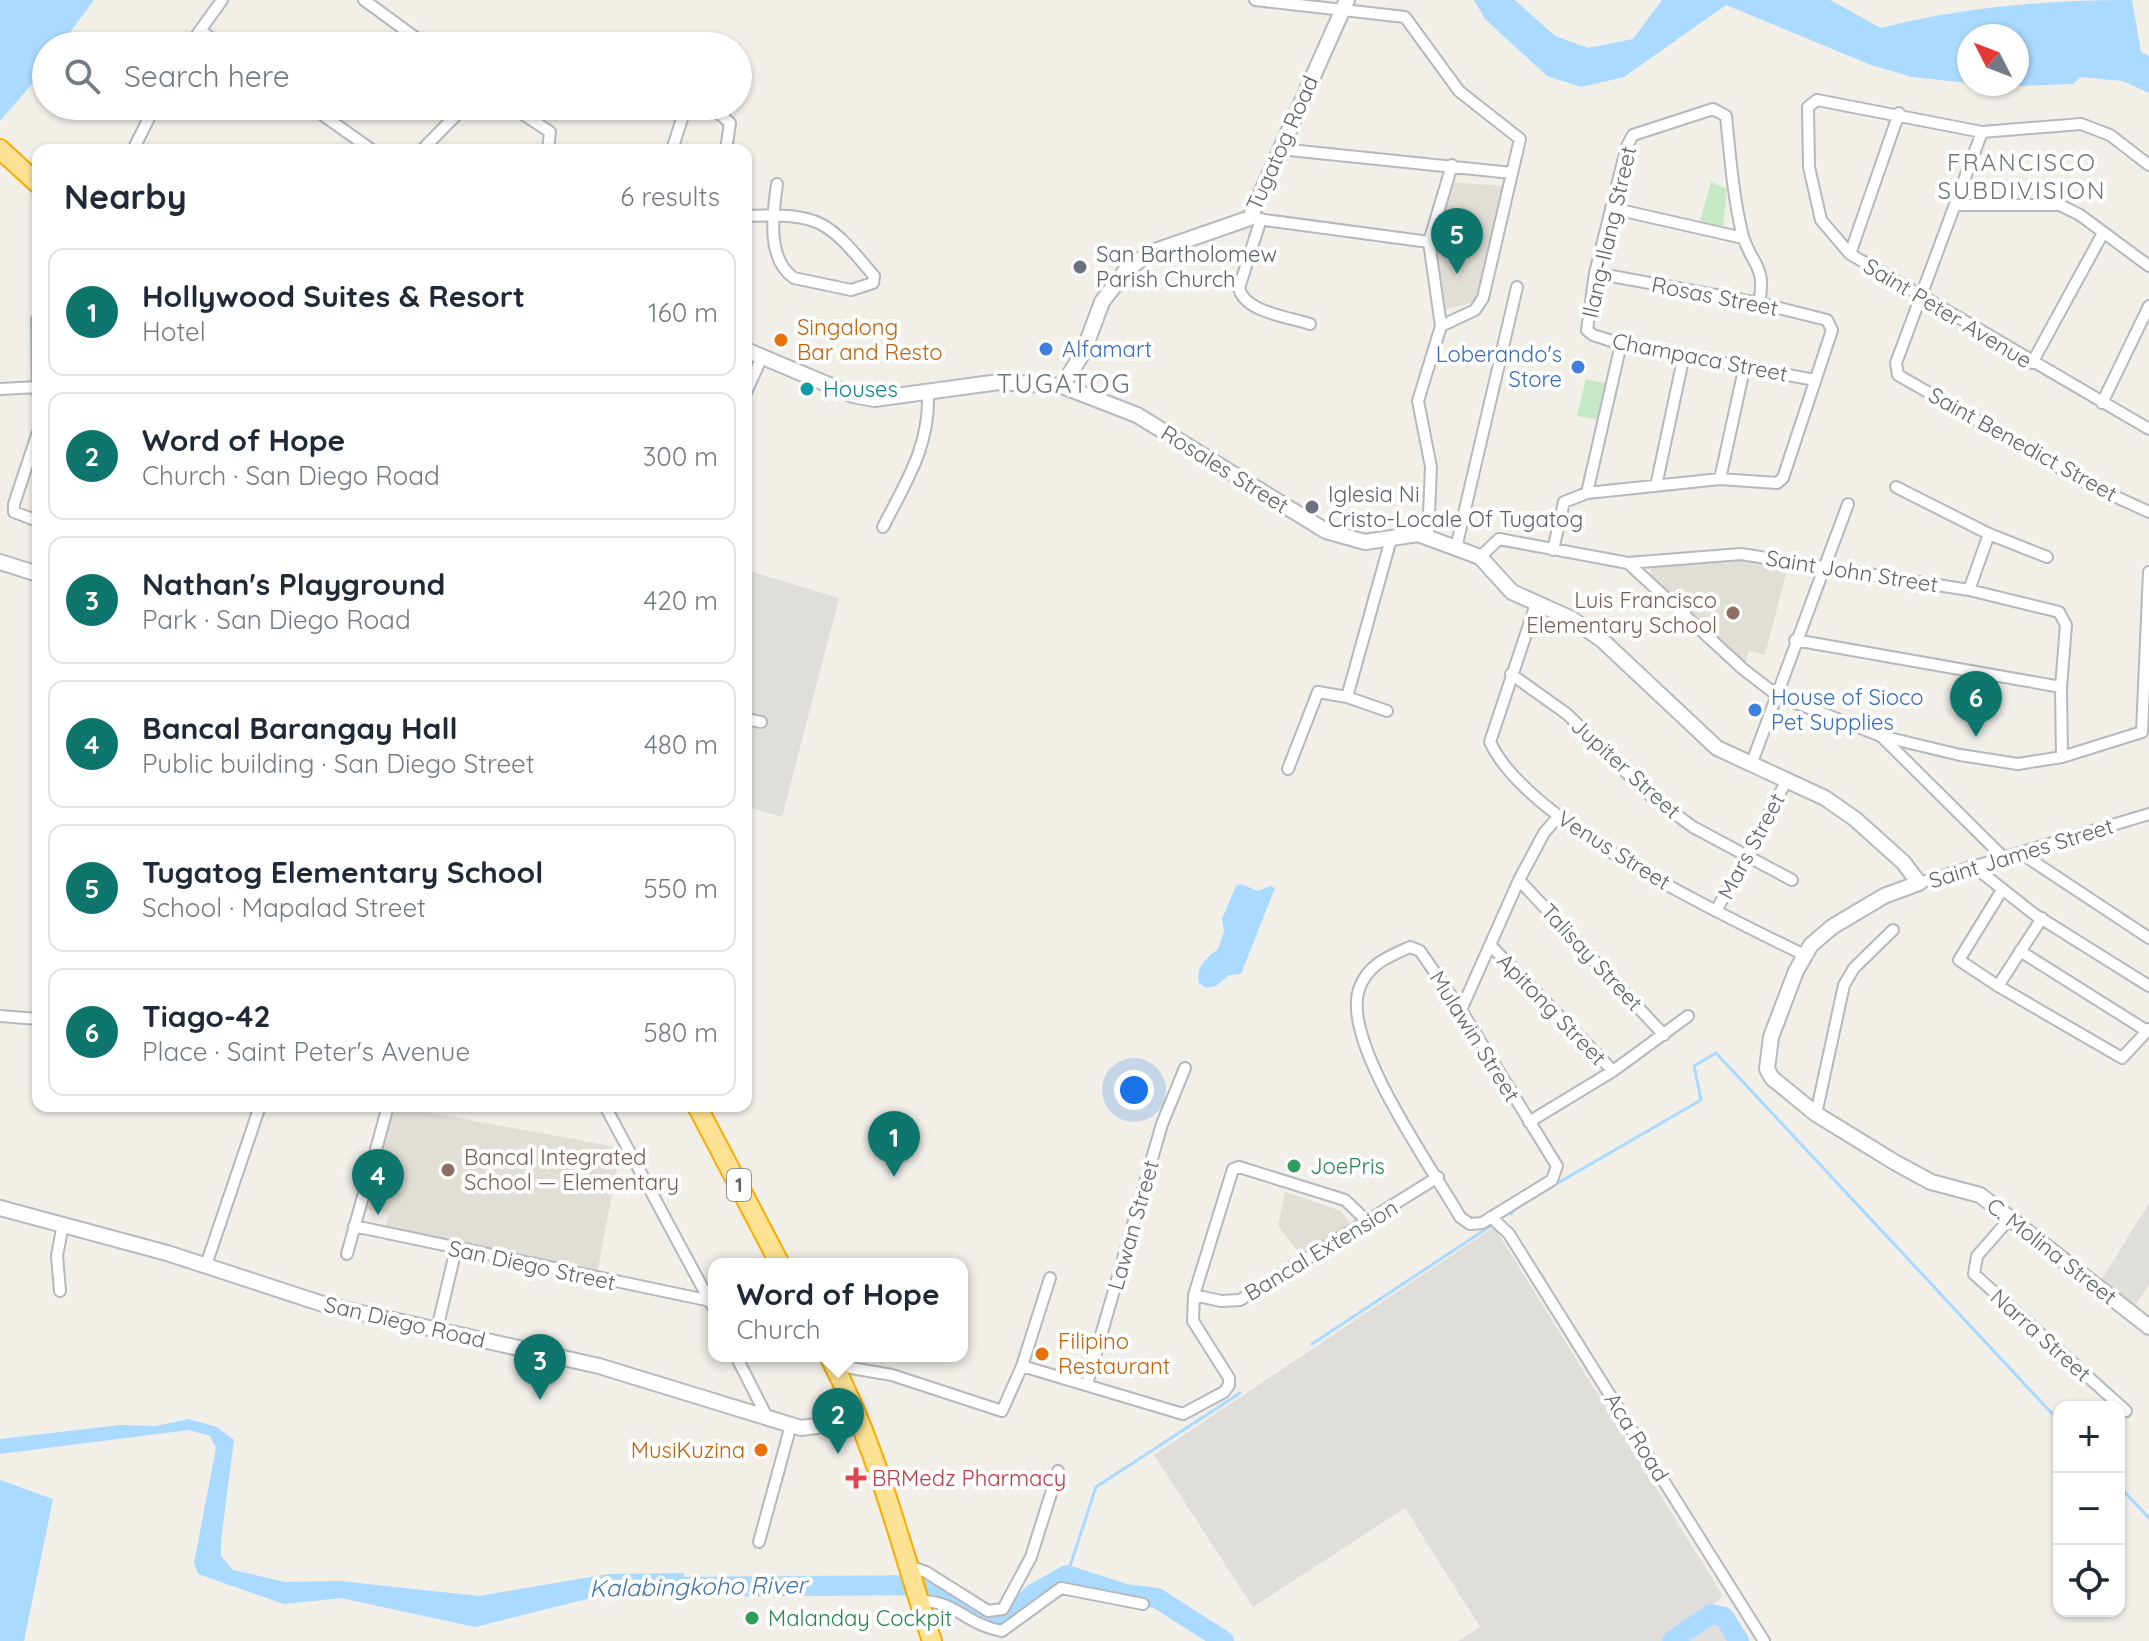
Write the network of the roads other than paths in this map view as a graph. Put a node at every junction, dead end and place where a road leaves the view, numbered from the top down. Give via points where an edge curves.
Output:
1 (222, 0) edge
2 (364, 0) edge
3 (1255, 0) edge
4 (1344, 6) edge
5 (201, 31) edge
6 (408, 32) edge
7 (1899, 113) junction
8 (148, 120) edge
9 (330, 120) edge
10 (451, 120) edge
11 (532, 120) edge
12 (682, 120) edge
13 (726, 120) edge
14 (1982, 132) junction
15 (136, 144) edge
16 (364, 144) edge
17 (428, 144) edge
18 (549, 144) edge
19 (674, 144) edge
20 (727, 144) edge
21 (0, 149) edge
22 (1280, 149) junction
23 (1452, 165) junction
24 (2149, 165) edge
25 (1512, 173) junction
26 (32, 178) edge
27 (777, 184) dead end
28 (1955, 205) junction
29 (1611, 208) junction
30 (772, 215) junction
31 (752, 216) edge
32 (1255, 219) junction
33 (2103, 233) junction
34 (1743, 238) junction
35 (1429, 242) junction
36 (1850, 254) junction
37 (2149, 266) edge
38 (1595, 273) junction
39 (1517, 287) dead end
40 (1922, 298) junction
41 (1759, 303) junction
42 (2149, 306) edge
43 (1310, 324) dead end
44 (1441, 326) junction
45 (1587, 330) joint
46 (1621, 344) junction
47 (752, 353) edge
48 (1684, 355) junction
49 (762, 357) junction
50 (2032, 363) junction
51 (1745, 365) junction
52 (752, 379) edge
53 (1815, 380) junction
54 (1062, 386) junction
55 (32, 387) edge
56 (0, 389) edge
57 (928, 392) junction
58 (2102, 403) junction
59 (2149, 429) edge
60 (32, 450) edge
61 (1720, 479) junction
62 (1656, 486) junction
63 (1896, 487) dead end
64 (1587, 493) junction
65 (1848, 504) dead end
66 (2149, 512) edge
67 (32, 519) edge
68 (883, 527) dead end
69 (1989, 534) junction
70 (1428, 537) junction
71 (1391, 539) junction
72 (1456, 548) junction
73 (1553, 550) junction
74 (1480, 557) junction
75 (2047, 557) dead end
76 (0, 562) edge
77 (1628, 563) junction
78 (1823, 565) junction
79 (32, 572) edge
80 (2149, 572) edge
81 (1969, 590) junction
82 (1536, 604) junction
83 (1795, 640) junction
84 (1511, 674) junction
85 (2061, 687) junction
86 (1778, 696) junction
87 (1347, 697) junction
88 (1387, 711) dead end
89 (752, 720) edge
90 (761, 722) dead end
91 (2146, 734) edge
92 (1881, 736) junction
93 (2062, 757) junction
94 (1751, 765) junction
95 (1288, 769) dead end
96 (1787, 780) junction
97 (2149, 814) edge
98 (1558, 817) junction
99 (2022, 854) junction
100 (1745, 857) junction
101 (2003, 857) junction
102 (1972, 865) junction
103 (1519, 880) junction
104 (1792, 880) dead end
105 (1919, 883) junction
106 (2002, 890) junction
107 (1716, 911) junction
108 (2042, 918) junction
109 (1893, 930) dead end
110 (2149, 938) edge
111 (1492, 947) junction
112 (2020, 951) junction
113 (1804, 955) junction
114 (1998, 986) junction
115 (2149, 986) edge
116 (1461, 1010) junction
117 (0, 1016) edge
118 (1688, 1016) dead end
119 (32, 1019) edge
120 (2148, 1030) edge
121 (1664, 1035) junction
122 (1185, 1068) dead end
123 (1613, 1071) junction
124 (258, 1112) edge
125 (386, 1112) edge
126 (608, 1112) edge
127 (700, 1112) edge
128 (1816, 1114) junction
129 (1529, 1122) junction
130 (1438, 1177) junction
131 (0, 1208) edge
132 (2012, 1216) junction
133 (1491, 1217) junction
134 (1369, 1223) junction
135 (63, 1224) junction
136 (354, 1226) junction
137 (456, 1249) junction
138 (347, 1254) dead end
139 (777, 1258) edge
140 (206, 1265) junction
141 (1050, 1278) dead end
142 (60, 1291) dead end
143 (1194, 1295) junction
144 (708, 1298) edge
145 (708, 1304) edge
146 (2149, 1327) edge
147 (437, 1329) junction
148 (739, 1362) edge
149 (831, 1362) edge
150 (835, 1362) edge
151 (1022, 1366) junction
152 (1087, 1384) junction
153 (2126, 1411) dead end
154 (857, 1415) junction
155 (768, 1419) junction
156 (791, 1425) junction
157 (1058, 1471) dead end
158 (759, 1542) dead end
159 (914, 1584) junction
160 (1143, 1604) dead end
161 (932, 1641) edge
162 (1764, 1641) edge

1 - 5 street
2 - 6 street
3 - 4 street
4 - 22 street, Tugatog Road
4 - 25 street via 1405,17 1459,91 1520,139
7 - 14 street
7 - 36 street
7 - 36 street, Saint Peter Avenue via 1812,101 1808,107 1809,167 1821,220
8 - 15 street
9 - 16 street
10 - 17 street
11 - 18 street via 550,132
12 - 19 street
13 - 20 street
14 - 24 street via 2081,124 2110,135
14 - 28 street
21 - 26 highway
22 - 23 street
22 - 32 street, Tugatog Road
23 - 25 street
23 - 35 street
25 - 44 street via 1480,305
27 - 30 street
28 - 33 street via 2060,205
28 - 40 street
29 - 34 street
29 - 34 street, Ilang-Ilang Street via 1633,135 1720,110 1726,116
29 - 38 street, Ilang-Ilang Street
30 - 30 street via 822,222 845,239 875,280 851,290 794,278 777,255
30 - 31 street
32 - 35 street
32 - 43 street via 1240,295 1250,304
32 - 54 street, Tugatog Road via 1152,252 1126,270 1102,302 1083,353
33 - 37 street
33 - 50 street
34 - 41 street via 1761,271
35 - 44 street
36 - 40 street, Saint Peter Avenue
38 - 41 street, Rosas Street
38 - 45 street, Ilang-Ilang Street
39 - 72 street
40 - 50 street, Saint Peter Avenue
40 - 66 street, Saint Benedict Street via 1896,363 1898,375 2088,484
41 - 53 street, Rosas Street via 1832,324
42 - 58 street
44 - 70 street via 1418,401 1431,467
45 - 46 street, Champaca Street
46 - 48 street, Champaca Street
46 - 64 street, Ilang-Ilang Street
47 - 49 street, Rosales Street
48 - 51 street, Champaca Street
48 - 62 street
49 - 52 street
49 - 57 street, Rosales Street via 864,398
50 - 58 street, Saint Peter Avenue
51 - 53 street, Champaca Street
51 - 61 street
53 - 61 street via 1783,478 1770,484
54 - 57 street, Rosales Street via 999,382
54 - 71 street, Rosales Street via 1137,415 1326,531 1365,542
55 - 56 street
57 - 68 street via 924,444
58 - 59 street, Saint Peter Avenue
60 - 67 street via 14,504 14,512
61 - 62 street
62 - 64 street
63 - 69 street
64 - 73 street via 1564,502
65 - 78 street
69 - 75 street
69 - 81 street
70 - 71 street, Rosales Street
70 - 72 street, Rosales Street
71 - 87 street
72 - 74 street, Rosales Street
73 - 74 street, Saint John Street via 1499,539
73 - 77 street, Saint John Street
74 - 82 street, Saint James Street via 1512,592
76 - 79 street
77 - 78 street, Saint John Street via 1741,554
77 - 86 street
78 - 81 street, Saint John Street
78 - 83 street
80 - 91 street
81 - 85 street, Saint John Street via 2059,612 2066,625
82 - 84 street, Venus Street
82 - 94 street, Saint James Street via 1593,634 1717,748
83 - 85 street
83 - 86 street
84 - 98 street, Venus Street via 1490,742 1497,758
84 - 100 street, Jupiter Street via 1567,714 1647,793
85 - 93 street
86 - 92 street
86 - 94 street
87 - 88 street
87 - 95 street via 1318,692
89 - 90 street
91 - 93 street
92 - 93 street via 2018,764
92 - 101 street
94 - 96 street, Saint James Street
96 - 100 street, Mars Street
96 - 105 street, Saint James Street via 1855,819
97 - 99 street, Saint James Street
98 - 103 street
98 - 107 street, Venus Street
99 - 101 street, Saint James Street
99 - 110 street
100 - 104 street, Jupiter Street
100 - 107 street, Mars Street
101 - 102 street, Saint James Street
102 - 105 street, Saint James Street
102 - 106 street
103 - 111 street
103 - 121 street, Talisay Street
105 - 113 street, C. Molina Street via 1884,896 1832,927
106 - 108 street
106 - 114 street via 1959,960
107 - 113 street, Venus Street
108 - 112 street
108 - 115 street
109 - 128 street via 1844,985
111 - 116 street
111 - 123 street, Apitong Street
112 - 114 street
112 - 120 street
113 - 128 street, C. Molina Street via 1771,1037 1766,1064 1772,1078
114 - 120 street via 2122,1058
116 - 129 street, Mulawin Street
116 - 130 street, Mulawin Street via 1420,951 1410,947 1379,960 1360,985 1356,1001 1386,1095
117 - 119 street
118 - 121 street
121 - 123 street
122 - 152 street, Lawan Street via 1162,1124
123 - 129 street
124 - 140 street
125 - 136 street
126 - 144 street, San Diego Street
127 - 139 highway, 1
128 - 132 street, C. Molina Street via 1931,1182 1980,1195
129 - 133 street via 1554,1160 1556,1175
130 - 133 street via 1460,1217 1470,1224
130 - 134 street, Bancal Extension
131 - 135 street, San Diego Road
132 - 146 street, C. Molina Street
132 - 153 street, Narra Street via 1977,1256 1974,1274
133 - 162 street, Aca Road via 1509,1234
134 - 143 street, Bancal Extension via 1240,1300
134 - 143 street via 1345,1200 1233,1169
135 - 140 street, San Diego Road
135 - 142 street via 57,1256
136 - 137 street, San Diego Street
136 - 138 street
137 - 145 street, San Diego Street
137 - 147 street
140 - 147 street, San Diego Road via 326,1305
141 - 151 street
143 - 152 street via 1191,1316 1229,1378 1224,1392 1183,1414
147 - 155 street, San Diego Road via 645,1378
148 - 155 street
149 - 154 highway
150 - 151 street via 892,1375 996,1412 1008,1406
151 - 152 street
154 - 156 street, San Diego Road via 832,1424
154 - 159 highway
155 - 156 street, San Diego Road
156 - 158 street
157 - 159 street via 1031,1557 1003,1609 988,1611 926,1572
159 - 160 street via 965,1619 1002,1631 1061,1588
159 - 161 highway

